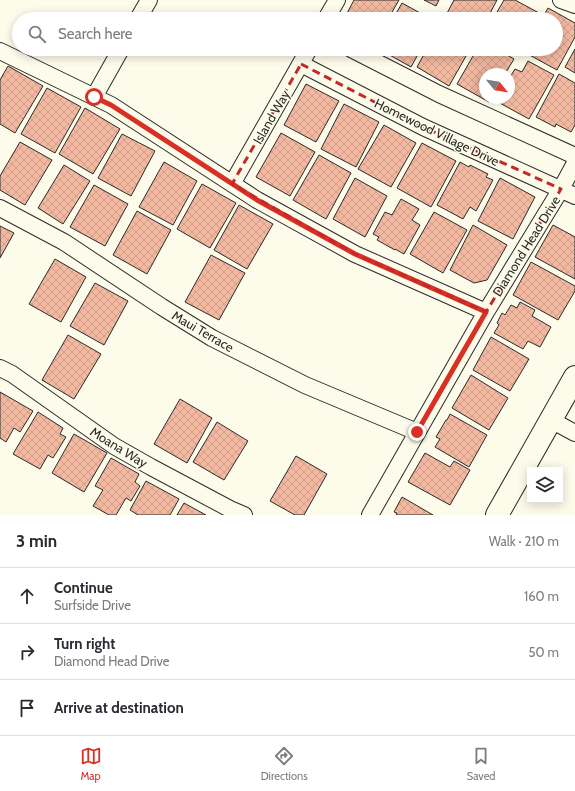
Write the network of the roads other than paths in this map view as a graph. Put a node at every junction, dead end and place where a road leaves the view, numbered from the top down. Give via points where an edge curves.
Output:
1 (149, 0) edge
2 (337, 0) edge
3 (561, 0) edge
4 (575, 5) edge
5 (142, 12) edge
6 (330, 12) edge
7 (0, 51) edge
8 (117, 56) edge
9 (305, 56) edge
10 (365, 56) edge
11 (301, 64) junction
12 (94, 97) junction
13 (575, 156) edge
14 (575, 163) edge
15 (232, 184) junction
16 (568, 193) edge
17 (0, 208) edge
18 (486, 312) junction
19 (0, 368) edge
20 (575, 377) edge
21 (551, 420) junction
22 (417, 432) junction
23 (575, 433) edge
24 (244, 515) edge
25 (370, 515) edge
26 (497, 515) edge

1 - 5 street
2 - 6 street
3 - 4 street
7 - 12 street
8 - 12 street
9 - 11 street, Island Way
10 - 13 street via 439,94
11 - 15 street, Island Way
11 - 16 street, Homewood Village Drive via 423,127
12 - 15 street via 111,105
14 - 16 street, Diamond Head Drive
15 - 18 street via 355,254
16 - 18 street, Diamond Head Drive
17 - 22 street, Maui Terrace via 64,242 212,338 305,385
18 - 22 street, Diamond Head Drive
19 - 24 street, Moana Way via 114,446
20 - 21 street
21 - 23 street
21 - 26 street
22 - 25 street, Diamond Head Drive

